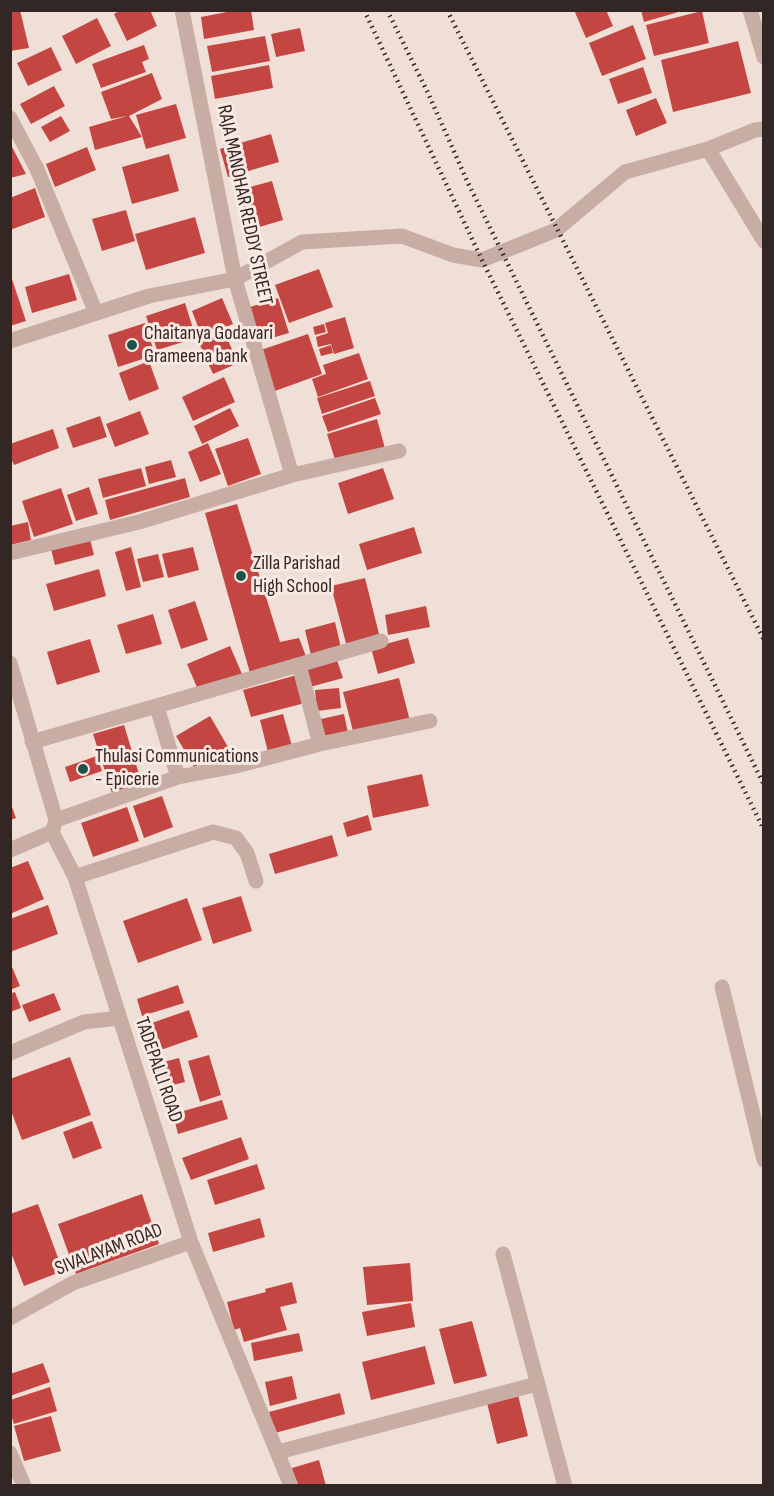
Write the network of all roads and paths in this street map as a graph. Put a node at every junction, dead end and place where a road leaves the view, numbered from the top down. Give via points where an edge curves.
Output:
1 (182, 10) edge
2 (750, 10) edge
3 (764, 57) edge
4 (10, 118) edge
5 (761, 127) edge
6 (708, 150) junction
7 (764, 242) edge
8 (234, 279) junction
9 (96, 313) junction
10 (10, 341) edge
11 (399, 451) dead end
12 (292, 475) junction
13 (10, 553) edge
14 (381, 641) dead end
15 (10, 663) edge
16 (299, 665) junction
17 (157, 707) junction
18 (430, 721) dead end
19 (32, 742) junction
20 (320, 744) junction
21 (178, 777) junction
22 (54, 826) junction
23 (10, 850) edge
24 (75, 877) junction
25 (256, 881) dead end
26 (722, 987) dead end
27 (118, 1018) junction
28 (10, 1053) edge
29 (764, 1160) edge
30 (191, 1242) junction
31 (503, 1254) dead end
32 (10, 1318) edge
33 (537, 1384) junction
34 (10, 1452) edge
35 (278, 1452) junction
36 (24, 1485) edge
37 (291, 1485) edge
38 (565, 1485) edge

1 - 8 street, RAJA MANOHAR REDDY STREET
2 - 3 street
4 - 9 street via 37,169
5 - 6 street
6 - 7 street
6 - 8 street via 625,172 556,231 482,260 453,255 402,236 302,242
8 - 9 street via 148,296
8 - 12 street, RAJA MANOHAR REDDY STREET
9 - 10 street
11 - 12 street
12 - 13 street via 139,522
14 - 16 street
15 - 19 street, TADEPALLI ROAD
16 - 17 street
16 - 20 street
17 - 19 street
17 - 21 street
18 - 20 street
19 - 22 street, TADEPALLI ROAD
20 - 21 street
21 - 22 street
22 - 23 street
22 - 24 street, TADEPALLI ROAD
24 - 25 street via 213,832 236,838
24 - 27 street, TADEPALLI ROAD
26 - 29 street
27 - 28 street via 84,1022
27 - 30 street, TADEPALLI ROAD
30 - 32 street, SIVALAYAM ROAD via 73,1283
30 - 35 street, TADEPALLI ROAD
31 - 33 street
33 - 35 street
33 - 38 street
34 - 36 street
35 - 37 street, TADEPALLI ROAD

